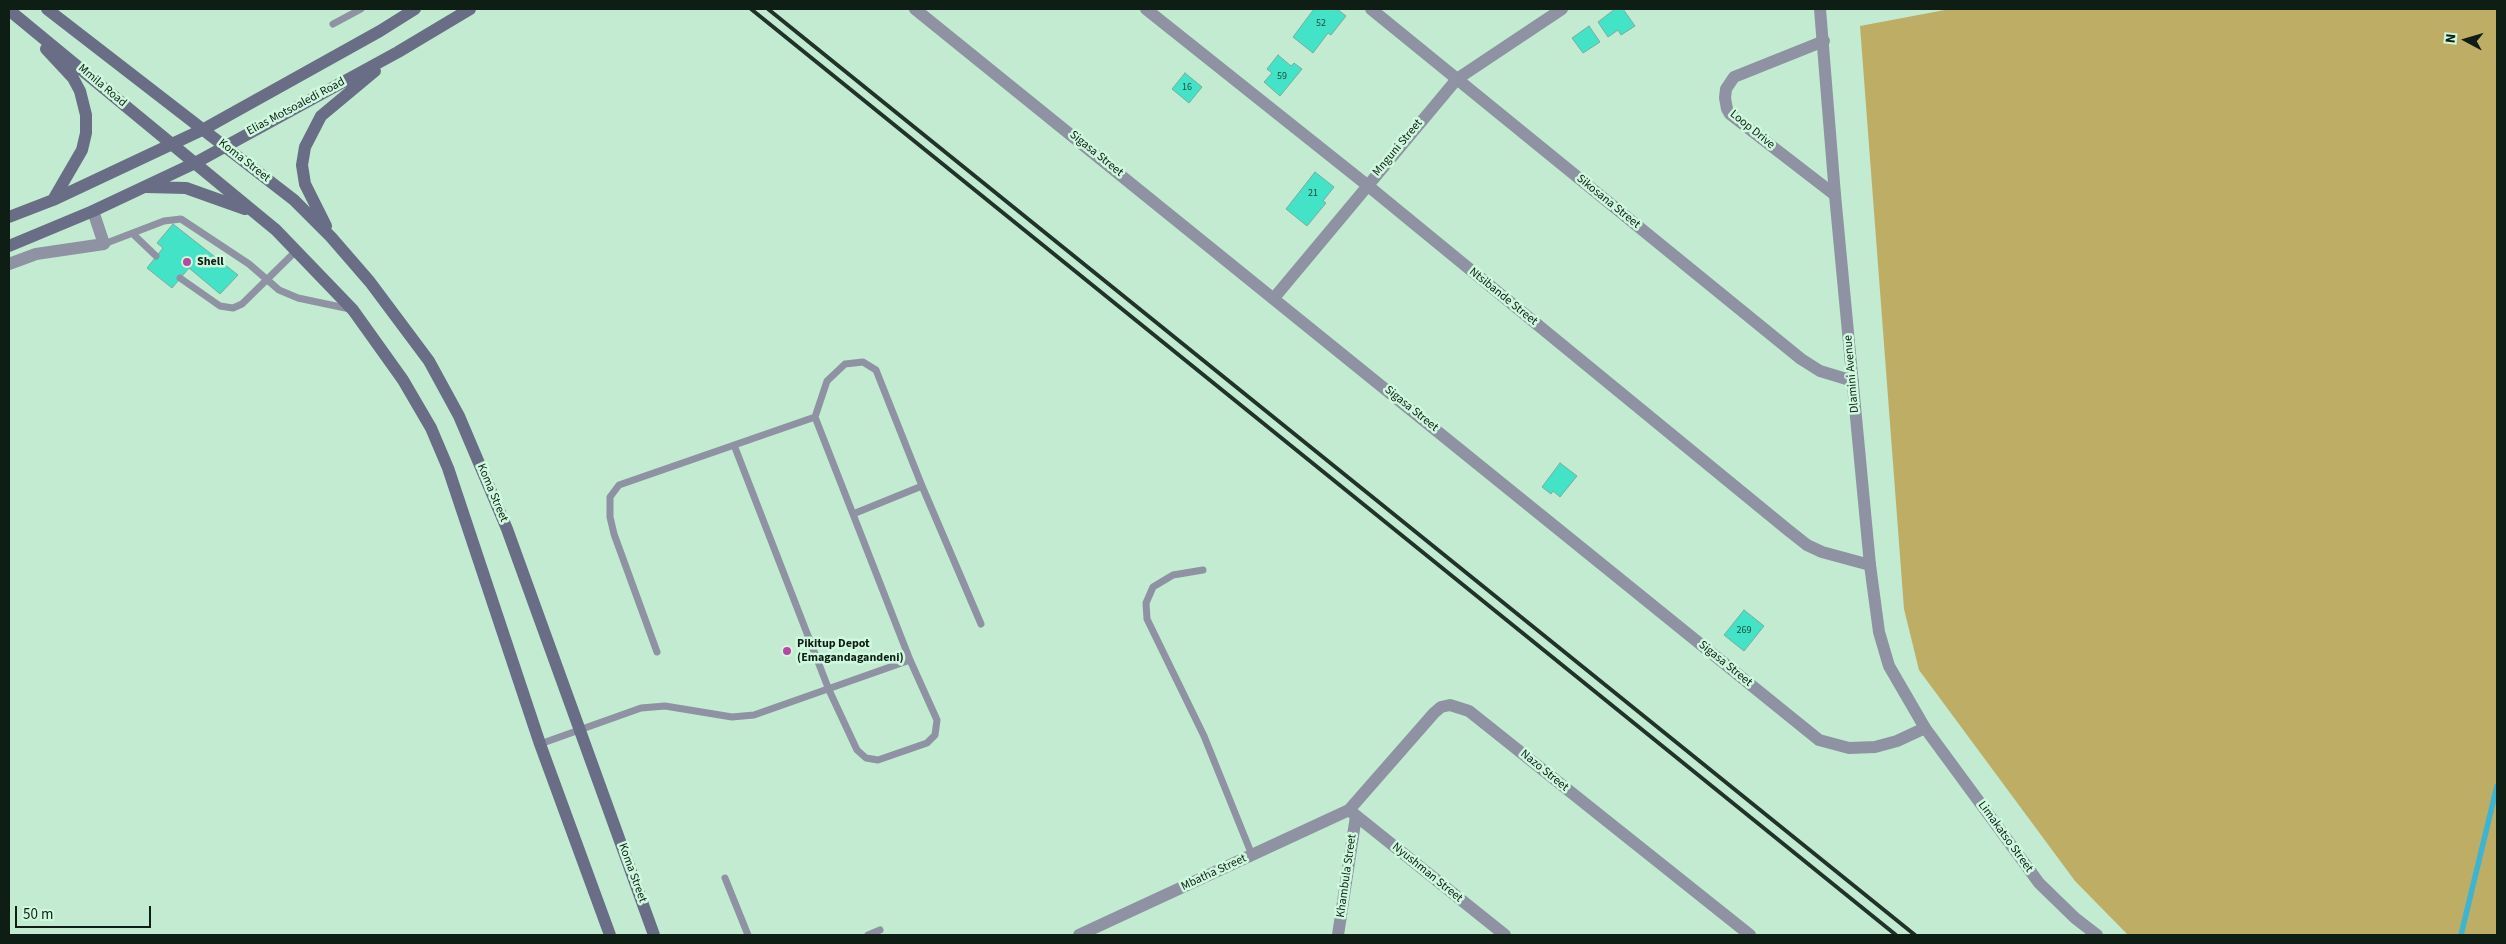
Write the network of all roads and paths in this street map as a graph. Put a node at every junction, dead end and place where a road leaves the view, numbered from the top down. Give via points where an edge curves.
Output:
1 (47, 9) edge
2 (361, 9) edge
3 (416, 9) edge
4 (470, 9) edge
5 (915, 9) edge
6 (1146, 9) edge
7 (1372, 9) edge
8 (1562, 9) edge
9 (1820, 9) edge
10 (14, 13) edge
11 (1541, 14) edge
12 (333, 24) dead end
13 (1824, 40) junction
14 (398, 52) junction
15 (1457, 79) junction
16 (204, 129) junction
17 (172, 144) junction
18 (225, 145) junction
19 (194, 163) junction
20 (1367, 185) junction
21 (143, 188) junction
22 (1835, 195) junction
23 (53, 200) junction
24 (93, 211) junction
25 (256, 213) junction
26 (9, 217) edge
27 (132, 234) junction
28 (331, 237) junction
29 (104, 244) junction
30 (9, 246) edge
31 (296, 251) junction
32 (156, 256) dead end
33 (9, 264) edge
34 (180, 278) dead end
35 (266, 279) junction
36 (1274, 298) junction
37 (353, 310) junction
38 (1853, 381) junction
39 (815, 416) junction
40 (734, 445) junction
41 (922, 486) junction
42 (853, 514) junction
43 (1870, 565) junction
44 (1204, 570) dead end
45 (981, 624) dead end
46 (657, 652) dead end
47 (910, 660) junction
48 (829, 690) junction
49 (580, 728) junction
50 (1925, 728) junction
51 (540, 744) junction
52 (1352, 813) junction
53 (1252, 855) junction
54 (725, 878) dead end
55 (880, 930) dead end
56 (610, 935) edge
57 (654, 935) edge
58 (748, 935) edge
59 (868, 935) edge
60 (1079, 935) edge
61 (1338, 935) edge
62 (1505, 935) edge
63 (1750, 935) edge
64 (2097, 935) edge

1 - 16 main road, Mmila Road
2 - 12 lane
3 - 16 main road, Elias Motsoaledi Road
4 - 14 main road, Elias Motsoaledi Road
5 - 36 street, Sigasa Street
6 - 20 street, Ntsibande Street
7 - 15 street, Sikosana Street
8 - 11 street, Mnguni Street
9 - 13 street, Dlamini Avenue
10 - 17 main road, Mmila Road
10 - 23 main road via 73,78 86,115 82,150
11 - 15 street, Mnguni Street
13 - 22 street, Dlamini Avenue
13 - 22 street, Loop Drive via 1734,77 1726,89 1725,98 1730,114
14 - 18 main road, Elias Motsoaledi Road
14 - 28 main road via 321,116 305,148 302,165 305,184
15 - 20 street, Mnguni Street
15 - 38 street, Sikosana Street via 1801,359 1820,371
16 - 17 main road, Elias Motsoaledi Road
16 - 18 main road, Koma Street
17 - 19 main road, Mmila Road
17 - 23 main road, Elias Motsoaledi Road
18 - 19 main road, Elias Motsoaledi Road
18 - 28 main road, Koma Street via 294,200
19 - 21 main road, Elias Motsoaledi Road
19 - 25 main road
20 - 36 street, Mnguni Street
20 - 43 street, Ntsibande Street via 1794,535 1822,552
21 - 24 main road, Elias Motsoaledi Road
21 - 25 main road via 186,188
22 - 38 street, Dlamini Avenue
23 - 26 main road, Elias Motsoaledi Road
24 - 29 street
24 - 30 main road, Elias Motsoaledi Road
25 - 31 main road
27 - 29 lane
27 - 32 lane
27 - 35 lane via 164,221 181,220 249,264
28 - 49 main road, Koma Street via 419,347 459,416 527,581
29 - 33 street via 36,254
31 - 35 lane
31 - 37 main road
34 - 35 lane via 220,306 233,308 242,304
35 - 37 lane via 285,294
36 - 50 street, Sigasa Street via 1819,740 1849,748 1875,747
37 - 51 main road via 403,380 431,428 448,468
38 - 43 street, Dlamini Avenue
39 - 40 lane
39 - 41 lane via 827,381 845,364 862,362 876,370
39 - 42 lane
40 - 46 lane via 619,485 610,497 614,534
40 - 48 lane
41 - 42 lane
41 - 45 lane
42 - 47 lane
43 - 50 street, Dlamini Avenue via 1879,632 1889,666
44 - 53 lane via 1172,575 1153,587 1146,603 1147,620 1204,736
47 - 48 lane
47 - 48 lane via 937,720 935,735 926,743 878,760 866,758 857,750
48 - 49 lane via 754,715 732,717 665,706 641,708
49 - 51 lane
49 - 57 main road, Koma Street
50 - 64 street, Limakatso Street via 2039,883
51 - 56 main road
52 - 53 street, Mbatha Street
52 - 61 street, Khambula Street
52 - 62 street, Nyushman Street
52 - 63 street, Nazo Street via 1438,709 1448,705 1463,708
53 - 60 street, Mbatha Street
54 - 58 lane
55 - 59 lane

